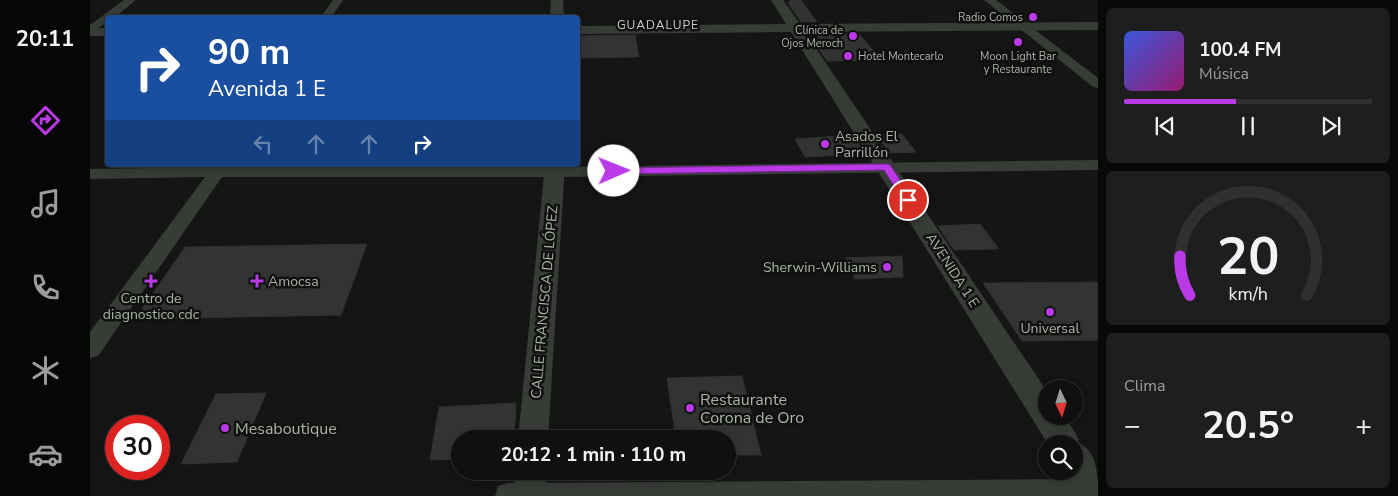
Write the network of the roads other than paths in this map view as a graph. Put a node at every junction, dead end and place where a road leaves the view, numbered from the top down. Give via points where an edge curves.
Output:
1 (131, 0) edge
2 (338, 0) edge
3 (558, 0) edge
4 (777, 0) edge
5 (989, 0) edge
6 (111, 15) edge
7 (327, 15) edge
8 (557, 15) edge
9 (105, 20) edge
10 (1024, 26) junction
11 (1098, 26) edge
12 (795, 28) junction
13 (580, 30) edge
14 (90, 31) edge
15 (105, 32) edge
16 (1098, 84) edge
17 (1098, 164) edge
18 (887, 167) junction
19 (220, 168) edge
20 (555, 168) edge
21 (90, 174) edge
22 (90, 349) edge
23 (1038, 401) edge
24 (535, 430) edge
25 (1083, 471) edge
26 (524, 490) edge
27 (1097, 493) edge

1 - 6 street
2 - 7 street
3 - 8 street
4 - 12 street, AVENIDA 1 E
5 - 10 street
9 - 14 street
10 - 11 street
10 - 12 street
10 - 16 street
12 - 13 street
12 - 18 street, AVENIDA 1 E
14 - 15 street
17 - 18 street
18 - 20 street
18 - 23 street, AVENIDA 1 E
19 - 20 street
19 - 21 street
19 - 22 street
20 - 24 street, CALLE FRANCISCA DE LÓPEZ
25 - 27 street
26 - 27 street

